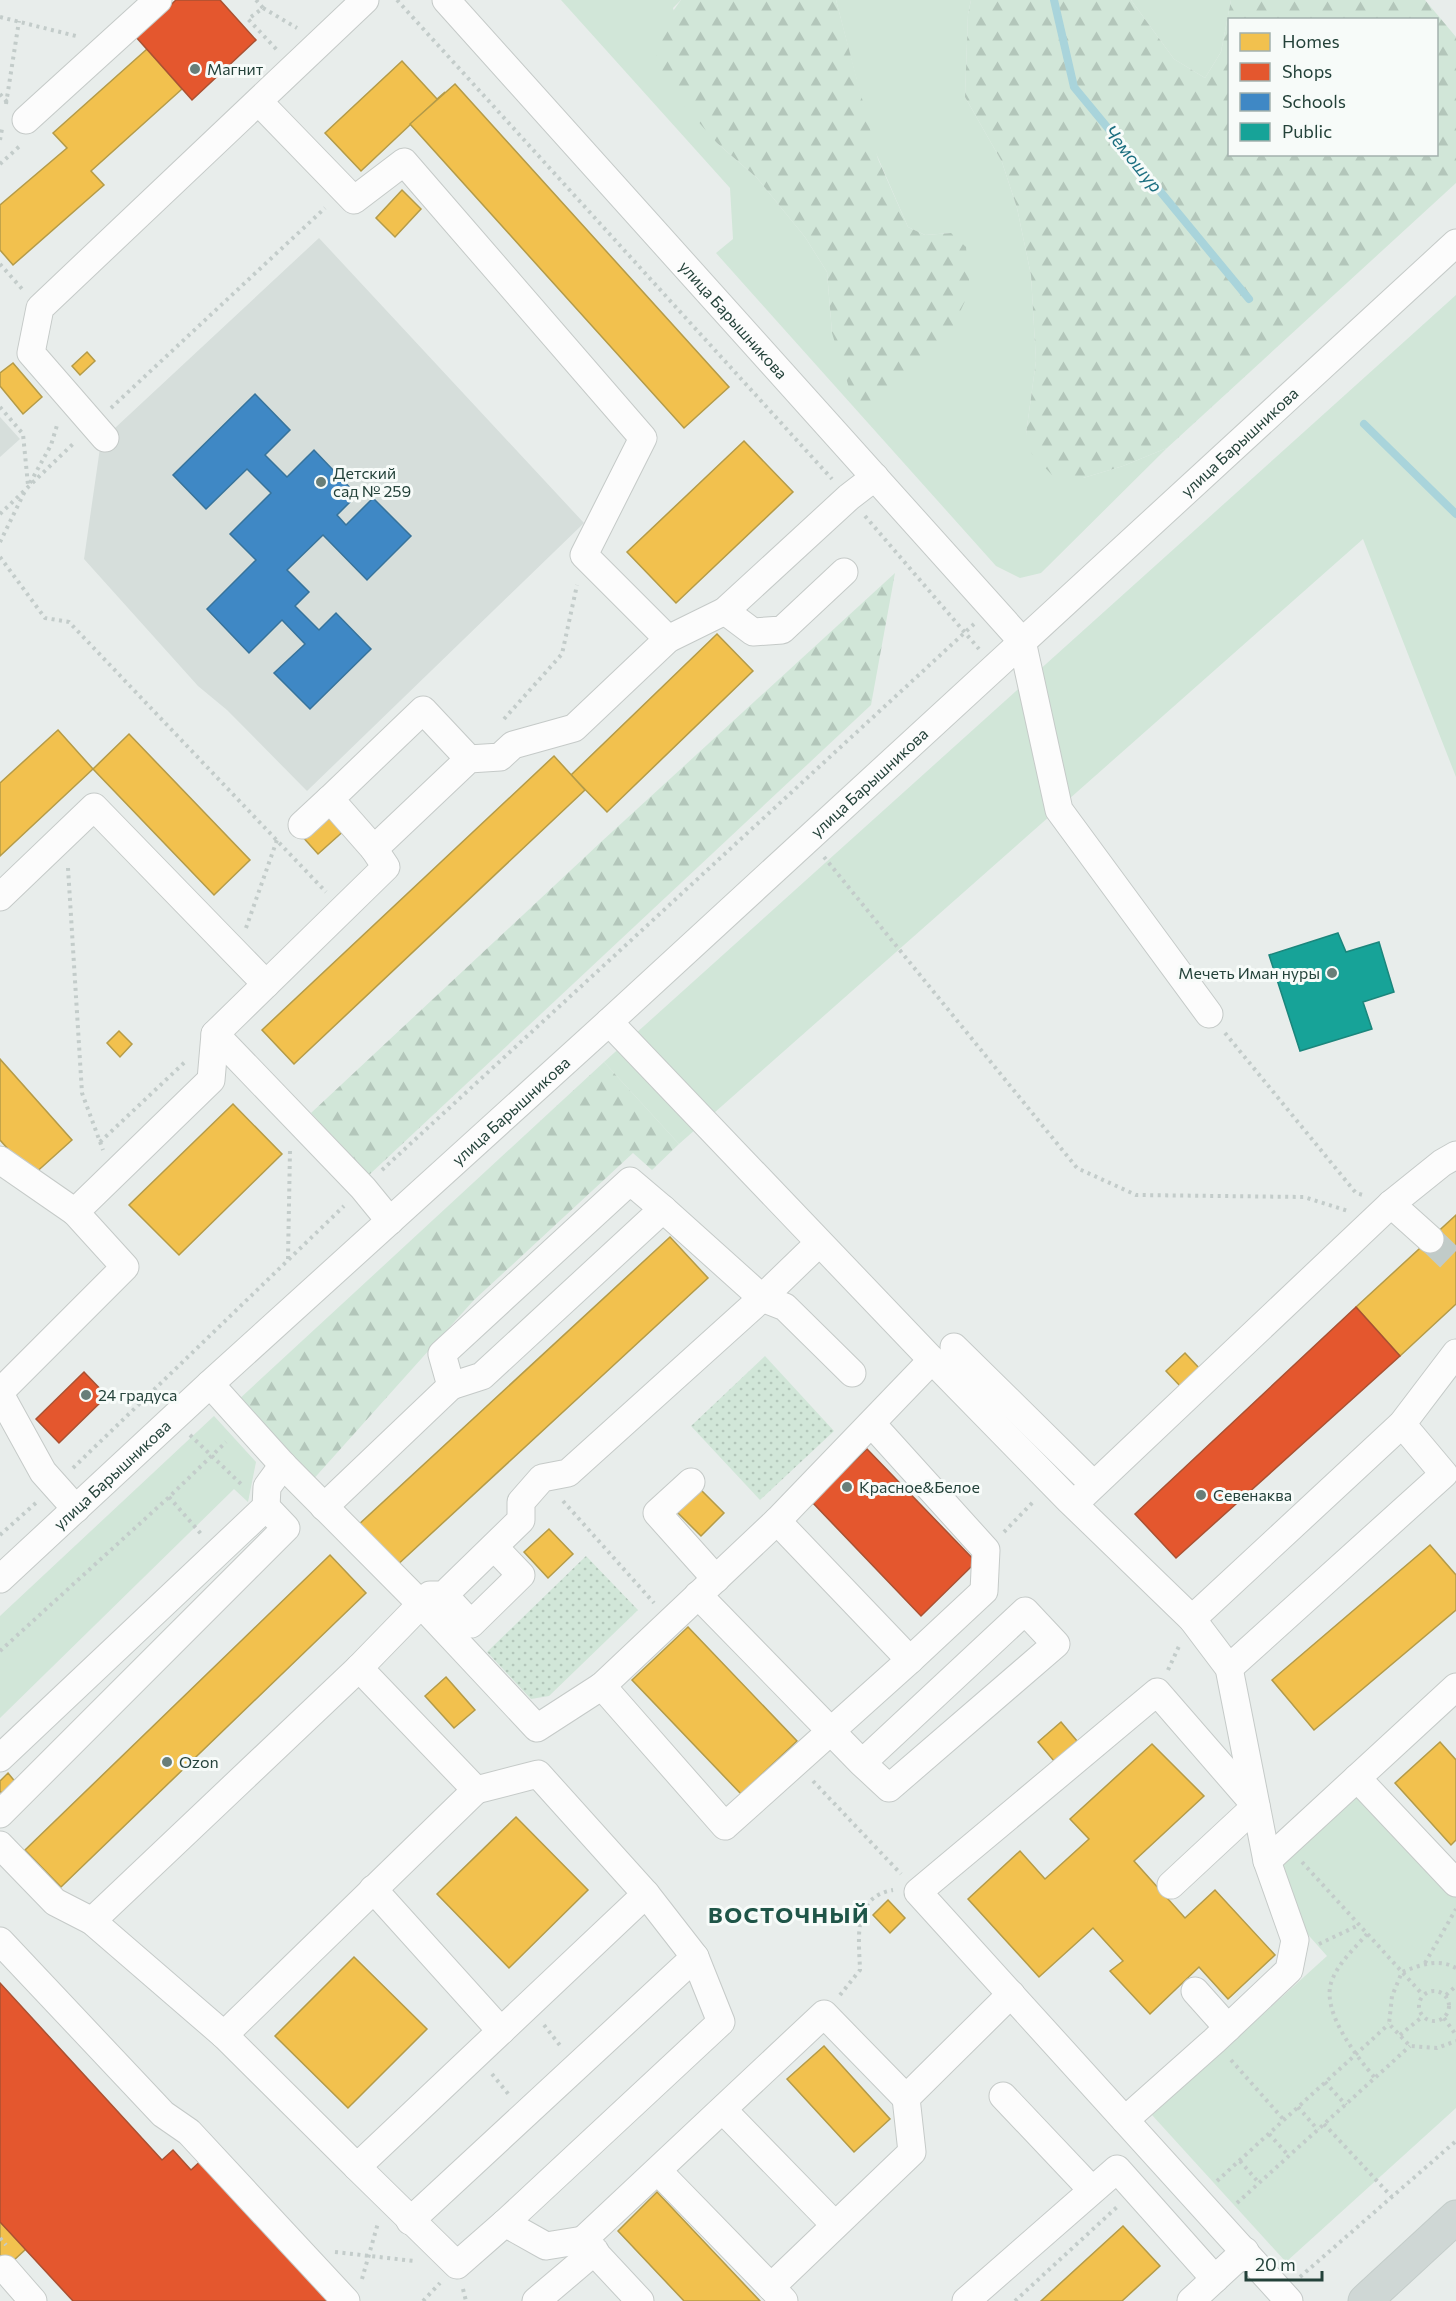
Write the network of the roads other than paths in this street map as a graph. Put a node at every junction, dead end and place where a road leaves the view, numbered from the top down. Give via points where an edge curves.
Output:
1 (158, 0) edge
2 (365, 0) edge
3 (446, 0) edge
4 (259, 102) junction
5 (11, 117) road end
6 (1456, 243) edge
7 (99, 431) road end
8 (875, 477) junction
9 (844, 572) dead end
10 (725, 611) junction
11 (668, 639) junction
12 (1022, 641) junction
13 (469, 759) junction
14 (330, 799) junction
15 (302, 825) dead end
16 (374, 849) junction
17 (0, 897) edge
18 (266, 984) junction
19 (1209, 1014) road end
20 (609, 1022) junction
21 (215, 1034) junction
22 (1456, 1155) edge
23 (0, 1160) edge
24 (663, 1209) junction
25 (75, 1212) junction
26 (1383, 1212) junction
27 (390, 1221) junction
28 (1430, 1239) tunnel mouth
29 (819, 1243) junction
30 (762, 1298) junction
31 (943, 1353) junction
32 (1456, 1353) edge
33 (852, 1373) dead end
34 (210, 1384) junction
35 (451, 1386) junction
36 (0, 1393) edge
37 (1010, 1420) junction
38 (872, 1424) junction
39 (1402, 1424) junction
40 (283, 1465) junction
41 (1085, 1476) dead end
42 (1450, 1480) edge
43 (691, 1482) dead end
44 (1074, 1504) junction
45 (266, 1507) junction
46 (324, 1507) junction
47 (76, 1509) junction
48 (777, 1521) junction
49 (494, 1547) junction
50 (0, 1579) edge
51 (707, 1587) junction
52 (432, 1600) junction
53 (1192, 1619) junction
54 (910, 1660) junction
55 (359, 1668) junction
56 (1229, 1668) junction
57 (602, 1686) junction
58 (1452, 1698) edge
59 (831, 1731) junction
60 (0, 1758) edge
61 (862, 1762) junction
62 (1358, 1778) junction
63 (476, 1790) junction
64 (1256, 1806) junction
65 (0, 1814) edge
66 (0, 1845) edge
67 (1276, 1852) junction
68 (1456, 1883) edge
69 (1170, 1885) dead end
70 (373, 1889) junction
71 (646, 1894) junction
72 (92, 1921) junction
73 (0, 1941) edge
74 (695, 1958) junction
75 (1195, 1991) dead end
76 (1011, 1994) junction
77 (501, 2031) junction
78 (224, 2035) junction
79 (1221, 2035) junction
80 (1003, 2096) dead end
81 (906, 2098) junction
82 (723, 2110) junction
83 (1125, 2120) junction
84 (357, 2167) junction
85 (658, 2170) junction
86 (1092, 2190) junction
87 (1456, 2217) edge
88 (410, 2221) junction
89 (505, 2223) junction
90 (835, 2225) junction
91 (589, 2246) junction
92 (1245, 2252) junction
93 (4, 2269) dead end
94 (1215, 2279) junction
95 (778, 2294) edge
96 (353, 2295) edge
97 (1285, 2297) edge
98 (631, 2298) edge
99 (33, 2301) edge
100 (537, 2301) edge
101 (966, 2301) edge
102 (1191, 2301) edge
103 (1365, 2301) edge

1 - 5 street via 109,45
2 - 4 street
3 - 8 street, улица Барышникова
4 - 7 street via 40,308 31,353
4 - 11 street via 354,200 404,162 643,438 584,555
6 - 12 street, улица Барышникова
8 - 10 street
8 - 12 street, улица Барышникова
9 - 10 street via 782,630 753,632
10 - 11 street
11 - 13 street via 574,728 513,745 500,757
12 - 19 street via 1059,810
12 - 20 street, улица Барышникова
13 - 14 street via 423,710
13 - 16 street
14 - 15 street
14 - 16 street
16 - 18 street via 386,867
17 - 18 street via 94,807
18 - 21 street
20 - 27 street, улица Барышникова
20 - 29 street
21 - 25 street via 211,1080
21 - 27 street
22 - 26 street
23 - 25 street
24 - 30 street
24 - 35 street via 482,1376
24 - 35 street via 630,1181 442,1354
25 - 36 street via 125,1267
26 - 28 street
26 - 44 street
27 - 34 street, улица Барышникова
29 - 30 street
29 - 31 street
30 - 33 street via 785,1307
30 - 49 street via 568,1473 542,1478 520,1502 521,1520
31 - 37 street
31 - 38 street
32 - 39 street
34 - 40 street
34 - 47 street, улица Барышникова
35 - 46 street
36 - 47 street via 43,1472
37 - 41 street
37 - 44 street via 1053,1483
38 - 48 street
38 - 54 street via 986,1550 984,1591
39 - 42 street
39 - 53 street
40 - 45 street via 267,1487
40 - 46 street
42 - 56 street
43 - 51 street via 657,1513
44 - 53 street
45 - 60 street
45 - 65 street via 286,1528
46 - 52 street
47 - 50 street, улица Барышникова
48 - 51 street
48 - 54 street
49 - 52 street
49 - 52 street via 521,1575 471,1624
51 - 57 street
51 - 59 street
52 - 55 street
52 - 57 street via 537,1728
53 - 56 street
54 - 59 street
55 - 63 street
55 - 72 street
56 - 64 street
57 - 59 street via 725,1826
58 - 62 street
59 - 61 street
61 - 61 street via 1025,1611 1056,1644 890,1788
62 - 67 street
62 - 68 street
63 - 70 street
63 - 71 street via 538,1774
64 - 67 street
64 - 69 street
64 - 76 street via 1157,1692 918,1892
66 - 72 street via 55,1902
67 - 79 street via 1295,1940 1289,1970
70 - 77 street
70 - 78 street
71 - 74 street
71 - 77 street
72 - 78 street
73 - 96 street via 163,2114 189,2132
74 - 88 street
74 - 89 street via 721,2022
75 - 79 street
76 - 81 street
76 - 83 street
77 - 84 street
78 - 84 street
79 - 83 street
80 - 86 street
81 - 82 street via 824,2014
81 - 90 street via 912,2152
82 - 85 street
82 - 90 street
83 - 92 street
84 - 88 street
85 - 91 street
85 - 95 street
86 - 94 street via 1117,2169
86 - 101 street
87 - 103 main road
88 - 89 street via 457,2265
89 - 91 street via 546,2246
90 - 95 street
91 - 98 street
91 - 100 street
92 - 94 street
92 - 97 street
93 - 99 street
94 - 102 street

